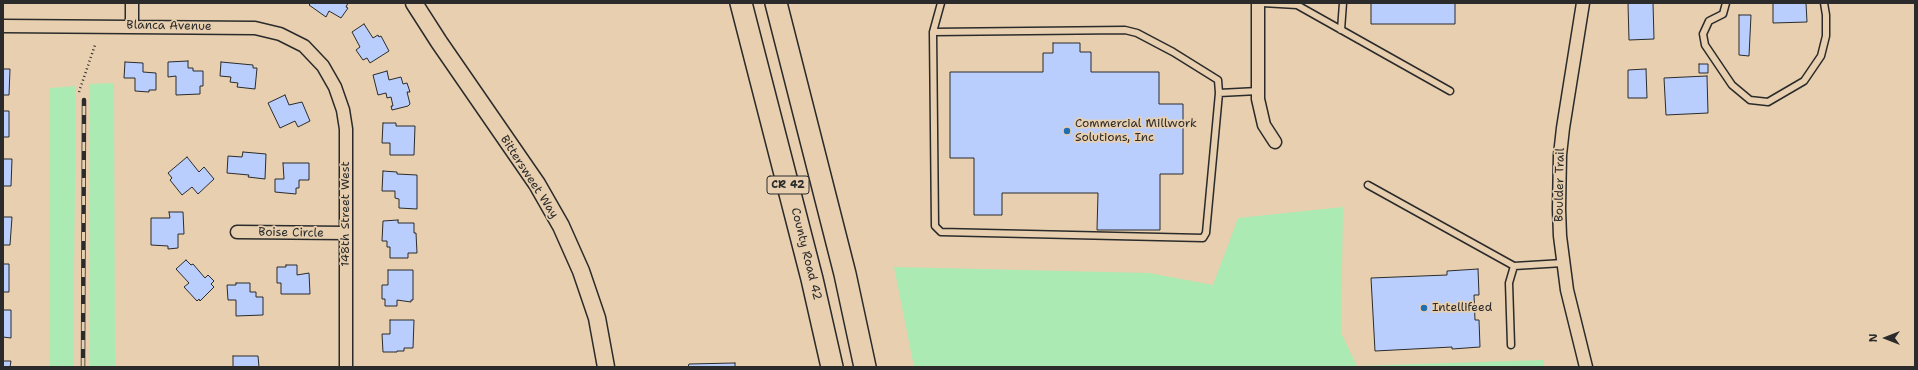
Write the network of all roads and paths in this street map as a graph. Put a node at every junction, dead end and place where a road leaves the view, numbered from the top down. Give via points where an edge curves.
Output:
1 (132, 3) edge
2 (414, 3) edge
3 (741, 3) edge
4 (776, 3) edge
5 (941, 3) edge
6 (1258, 3) edge
7 (1262, 3) edge
8 (1343, 3) edge
9 (1583, 3) edge
10 (1726, 3) edge
11 (1824, 3) edge
12 (3, 26) edge
13 (132, 26) junction
14 (1341, 30) junction
15 (933, 32) junction
16 (95, 45) dead end
17 (323, 66) joint
18 (1258, 91) junction
19 (1450, 91) dead end
20 (79, 92) dead end
21 (1219, 93) junction
22 (1275, 142) dead end
23 (1368, 185) dead end
24 (237, 232) dead end
25 (346, 233) junction
26 (1563, 263) junction
27 (1514, 266) junction
28 (1511, 345) dead end
29 (346, 367) edge
30 (606, 367) edge
31 (832, 367) edge
32 (865, 367) edge
33 (1586, 367) edge

1 - 13 street
2 - 30 street, Bittersweet Way via 537,184 561,226 581,271 597,318
3 - 31 highway, County Road 42 / CR 42
4 - 32 highway, CR 42 via 845,274
5 - 15 lane
6 - 18 street
7 - 14 lane via 1297,5
8 - 14 lane
9 - 26 street, Boulder Trail via 1560,155 1559,209
10 - 11 lane via 1723,14 1708,21 1704,34 1705,45 1732,85 1750,100 1768,102 1804,81 1821,56 1826,36
12 - 13 street, Blanca Avenue
13 - 17 street, Blanca Avenue via 255,28 280,34 304,46
14 - 19 lane
15 - 21 lane via 1125,30 1137,33 1218,80
15 - 21 lane via 935,226 941,232 1203,238 1206,233
16 - 20 path
17 - 25 street, 148th Street West via 335,87 346,129
18 - 21 lane
18 - 22 street via 1258,104 1264,125
23 - 27 lane
24 - 25 street, Boise Circle
25 - 29 street, 148th Street West
26 - 27 lane
26 - 33 street, Boulder Trail
27 - 28 lane via 1509,283

